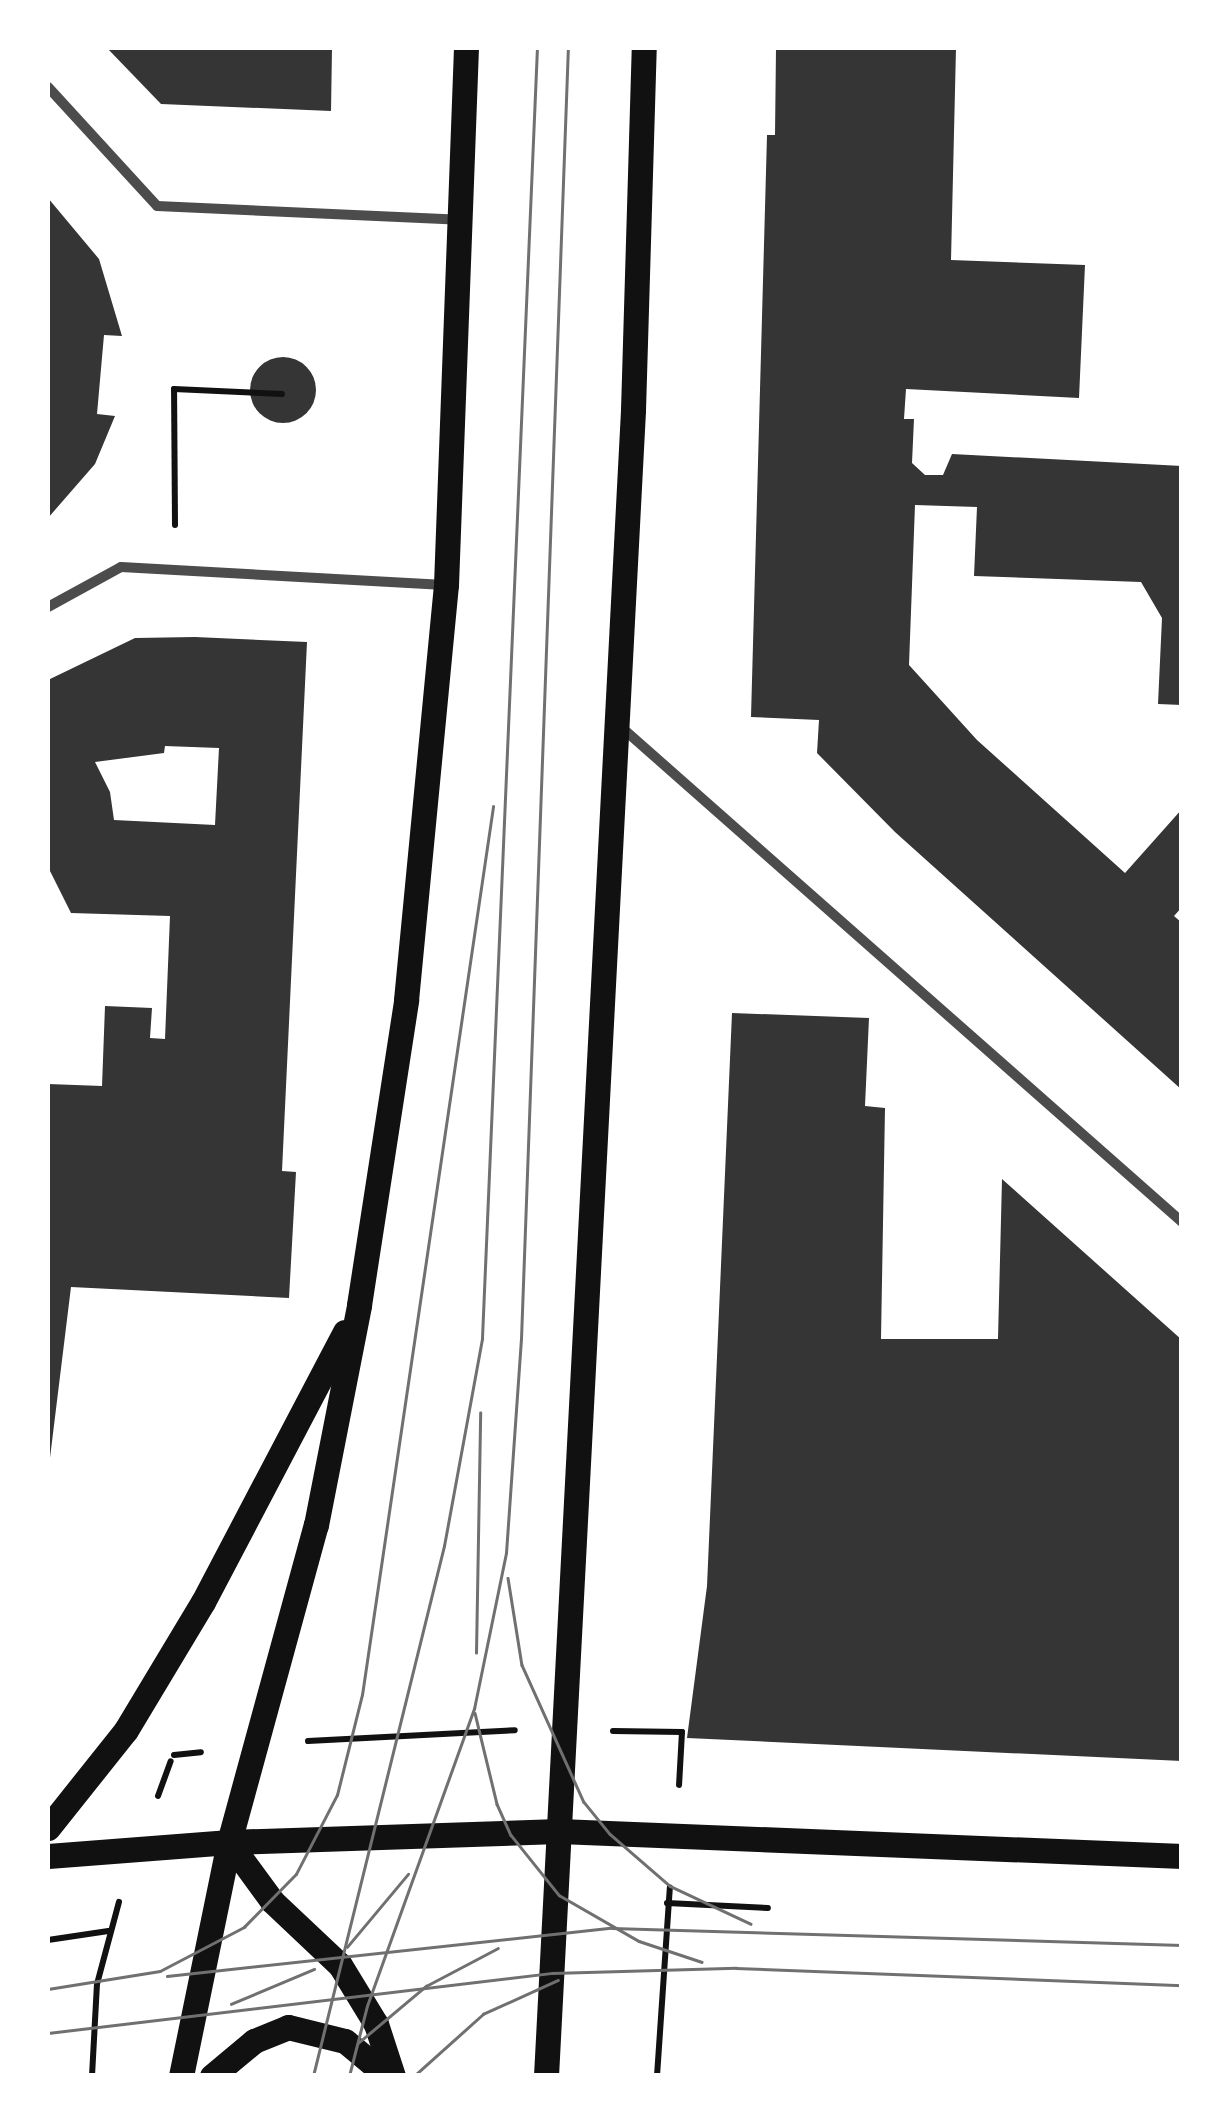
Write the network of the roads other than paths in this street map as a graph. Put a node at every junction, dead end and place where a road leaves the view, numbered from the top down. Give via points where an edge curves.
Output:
1 (466, 48) edge
2 (644, 48) edge
3 (48, 88) edge
4 (462, 220) junction
5 (446, 585) junction
6 (48, 607) edge
7 (615, 722) junction
8 (1182, 1222) edge
9 (359, 1305) junction
10 (48, 1828) edge
11 (559, 1831) junction
12 (229, 1842) junction
13 (48, 1856) edge
14 (1182, 1856) edge
15 (181, 2076) edge
16 (212, 2076) edge
17 (390, 2076) edge
18 (546, 2076) edge

1 - 4 main road
2 - 7 main road
3 - 4 street via 157,206
4 - 5 main road
5 - 6 street via 121,567
5 - 9 main road via 406,1000
7 - 8 street
7 - 11 main road
9 - 10 main road via 204,1602 126,1730
9 - 12 main road via 316,1525
11 - 12 main road
11 - 14 main road
11 - 18 main road
12 - 13 main road
12 - 15 main road
12 - 17 main road via 272,1900 340,1966 376,2024
16 - 17 main road via 254,2041 288,2028 345,2041

